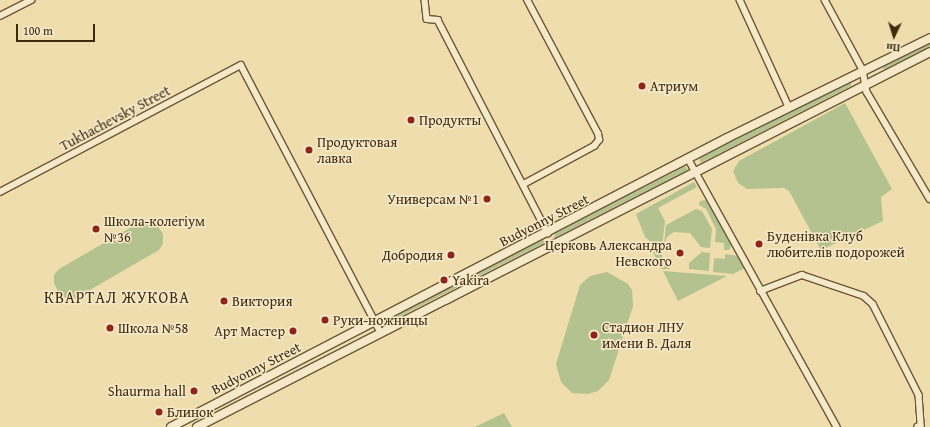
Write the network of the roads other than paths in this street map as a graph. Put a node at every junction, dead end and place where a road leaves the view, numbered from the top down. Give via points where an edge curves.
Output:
1 (31, 0) edge
2 (424, 0) edge
3 (527, 0) edge
4 (740, 0) edge
5 (825, 0) edge
6 (0, 16) edge
7 (930, 38) edge
8 (930, 52) edge
9 (862, 70) junction
10 (866, 83) junction
11 (789, 107) junction
12 (689, 160) junction
13 (695, 172) junction
14 (524, 184) junction
15 (0, 192) edge
16 (930, 199) edge
17 (548, 233) junction
18 (554, 246) junction
19 (760, 291) junction
20 (375, 322) junction
21 (381, 333) junction
22 (920, 426) edge
23 (171, 427) edge
24 (197, 427) edge
25 (837, 427) edge

1 - 6 street
2 - 14 street via 427,19 438,20
3 - 14 street via 598,134 598,140 594,146
4 - 11 street
5 - 9 street
7 - 9 main road, Budyonny Street
8 - 10 main road, Budyonny Street
9 - 10 street
9 - 11 main road, Budyonny Street
10 - 13 main road, Budyonny Street
10 - 16 street via 867,92
11 - 12 main road, Budyonny Street
12 - 13 street
12 - 17 main road, Budyonny Street
13 - 18 main road, Budyonny Street
13 - 19 street
14 - 17 street
15 - 20 street, Tukhachevsky Street via 241,65
17 - 18 main road
17 - 20 main road, Budyonny Street
18 - 21 main road, Budyonny Street
19 - 22 street via 802,275 864,296 873,304 919,395
19 - 25 street
20 - 21 street
20 - 23 main road, Budyonny Street
21 - 24 main road, Budyonny Street

